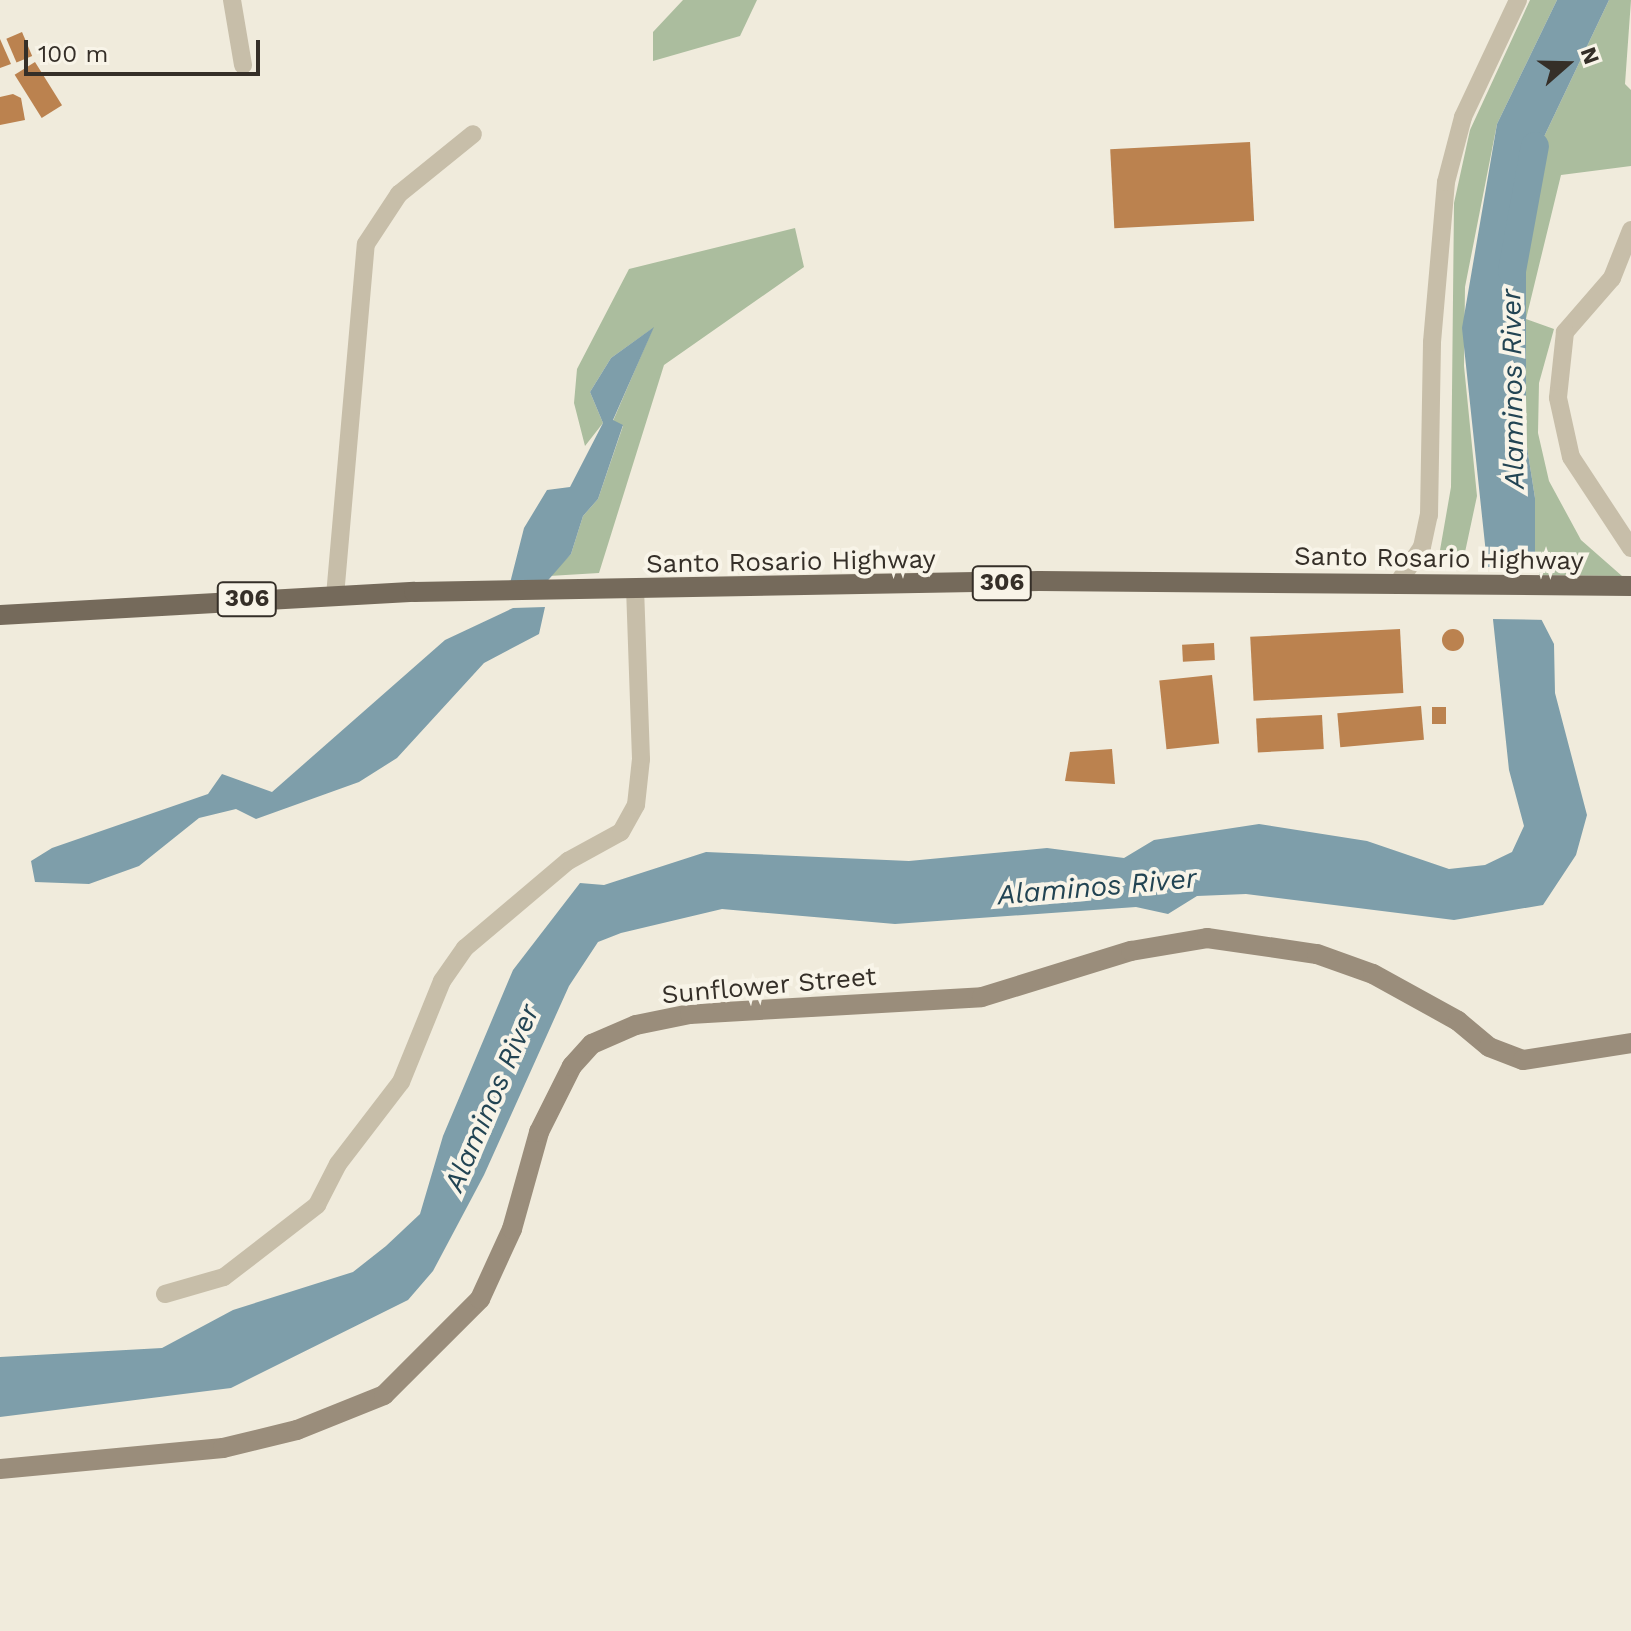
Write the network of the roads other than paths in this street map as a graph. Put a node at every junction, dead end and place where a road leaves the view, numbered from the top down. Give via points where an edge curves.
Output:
1 (232, 0) edge
2 (1518, 0) edge
3 (243, 65) dead end
4 (473, 134) dead end
5 (1631, 230) edge
6 (1631, 548) edge
7 (1398, 583) junction
8 (1631, 586) edge
9 (635, 591) junction
10 (335, 596) junction
11 (0, 615) edge
12 (1631, 1043) edge
13 (165, 1294) dead end
14 (0, 1469) edge

1 - 3 street
2 - 7 street via 1463,117 1446,182 1432,342 1429,515 1422,547
4 - 10 street via 399,194 366,244
5 - 6 street via 1612,278 1565,332 1558,398 1571,457
7 - 8 main road, Santo Rosario Highway / 306
7 - 9 main road, Santo Rosario Highway / 306 via 1039,581
9 - 10 main road, Santo Rosario Highway / 306
9 - 13 street via 641,759 636,805 621,832 568,861 465,948 442,981 401,1082 338,1164 317,1205 224,1277
10 - 11 main road, Santo Rosario Highway / 306
12 - 14 street, Sunflower Street via 1523,1060 1489,1047 1458,1021 1373,974 1317,954 1207,938 1131,951 982,997 690,1014 636,1025 592,1044 572,1066 539,1132 512,1229 480,1299 384,1395 297,1430 223,1448

